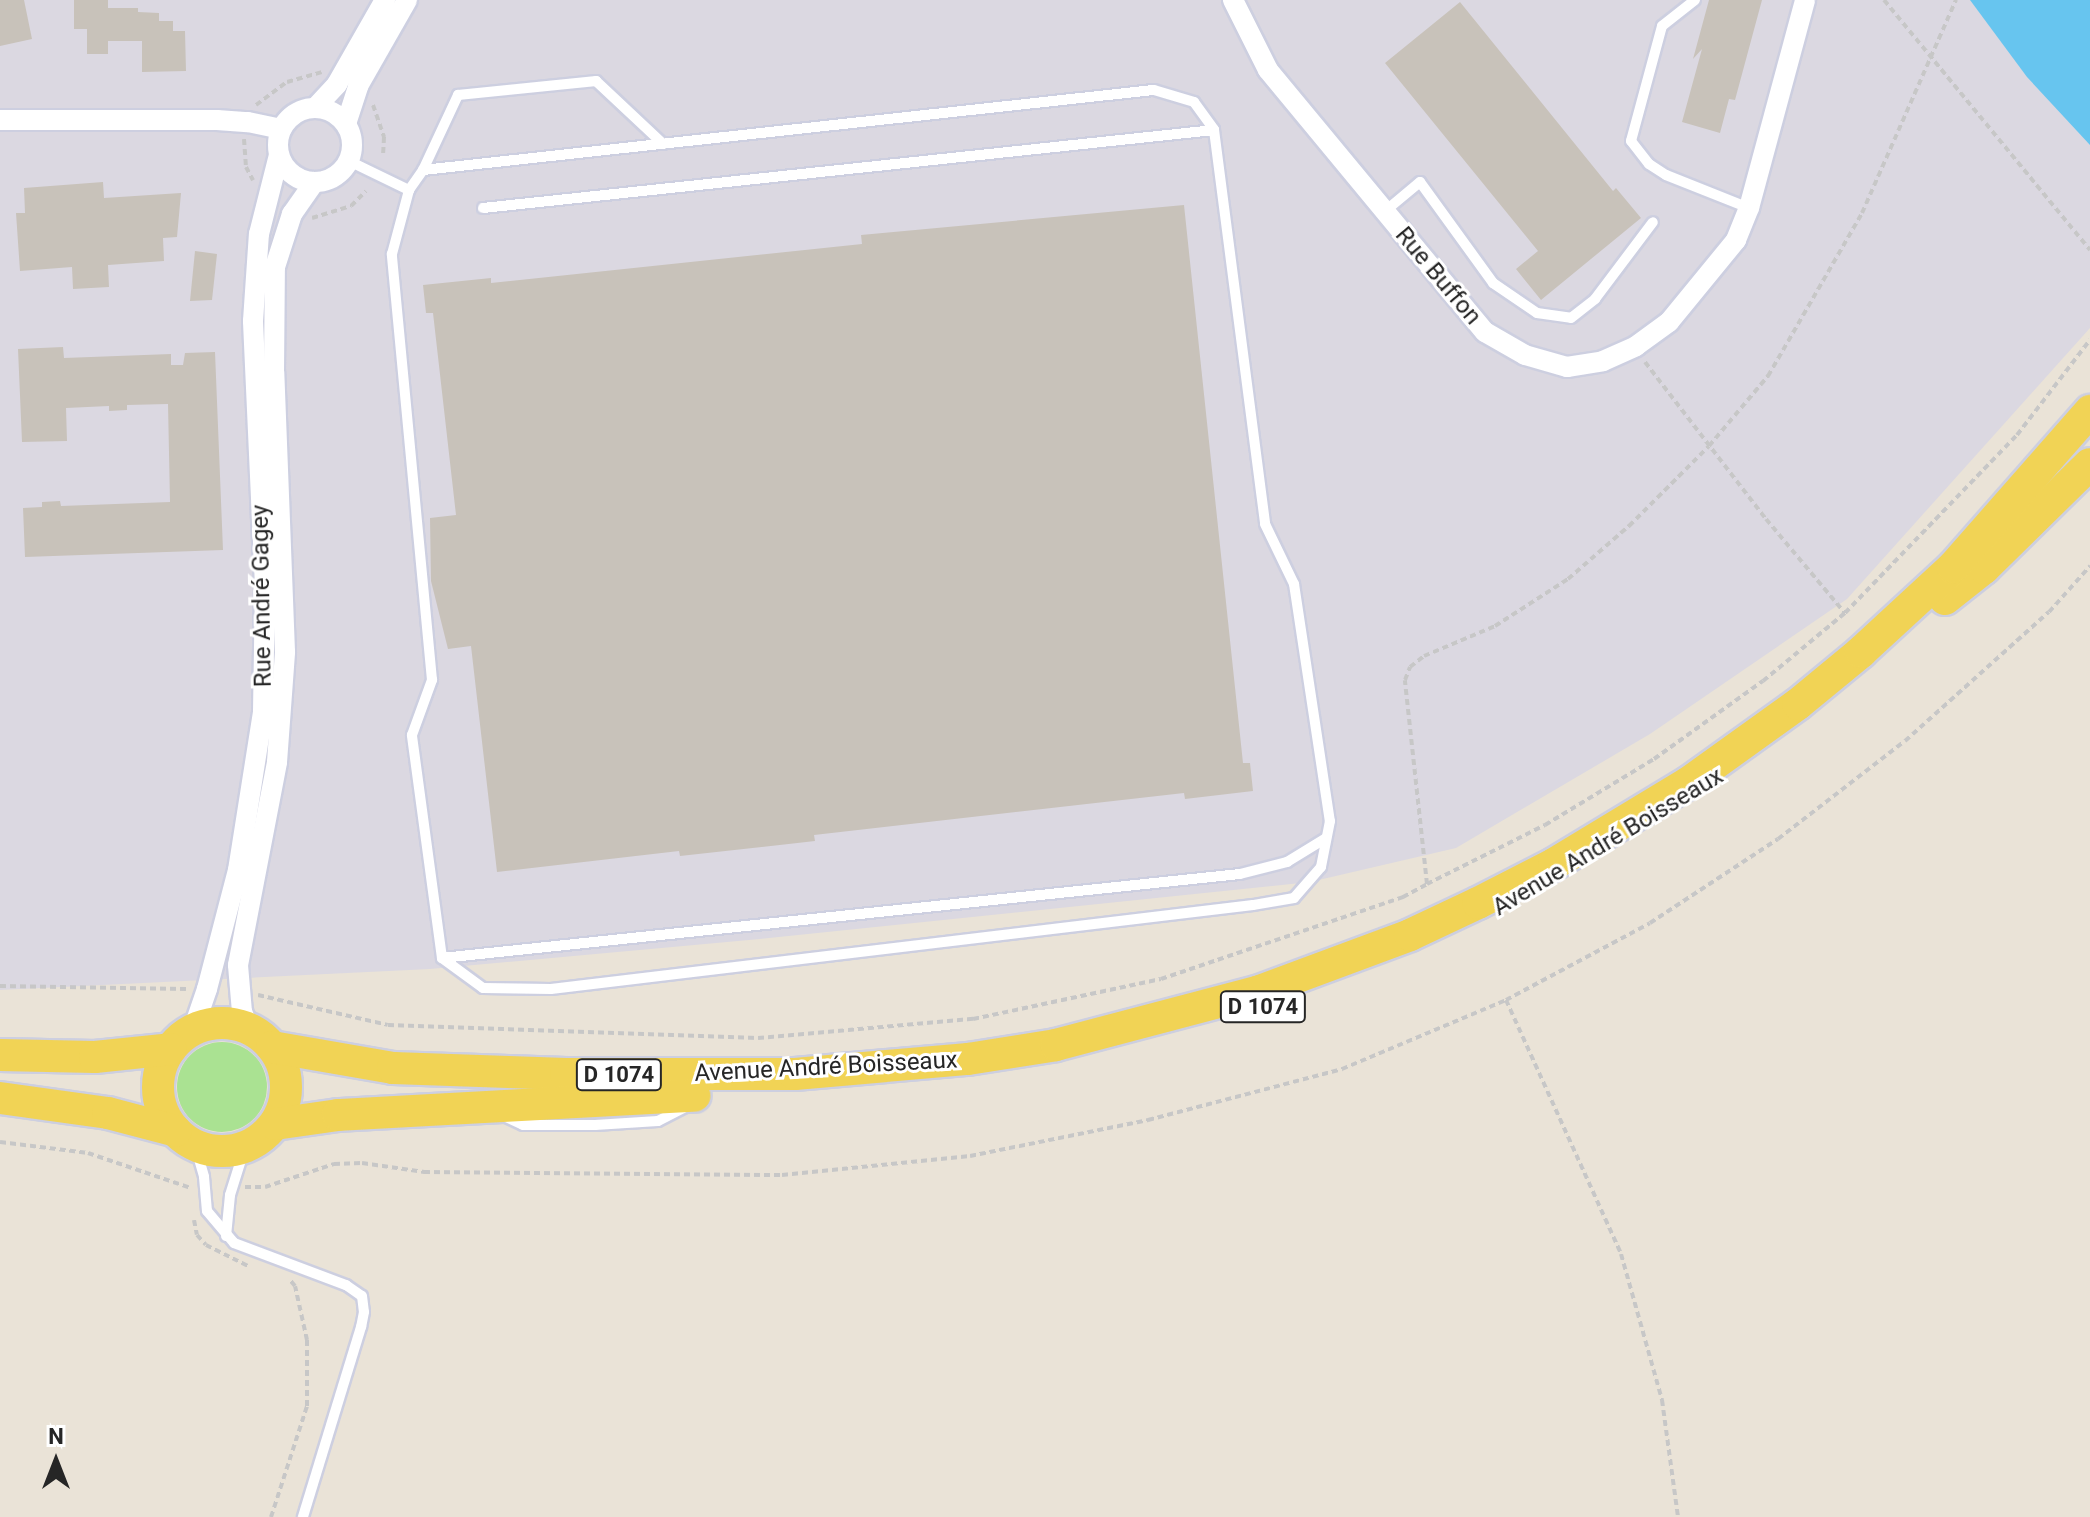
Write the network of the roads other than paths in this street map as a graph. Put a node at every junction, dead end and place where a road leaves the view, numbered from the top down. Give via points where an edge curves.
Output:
1 (385, 0) edge
2 (407, 0) edge
3 (1233, 0) edge
4 (1695, 0) edge
5 (1805, 0) edge
6 (315, 108) junction
7 (0, 120) edge
8 (346, 124) junction
9 (281, 129) junction
10 (1214, 130) junction
11 (663, 144) junction
12 (279, 155) junction
13 (349, 161) junction
14 (423, 170) junction
15 (314, 182) junction
16 (409, 190) junction
17 (483, 208) dead end
18 (1749, 208) junction
19 (1384, 212) junction
20 (1653, 222) dead end
21 (2090, 411) edge
22 (2090, 464) edge
23 (1326, 838) junction
24 (442, 958) junction
25 (260, 1038) junction
26 (182, 1040) junction
27 (0, 1055) edge
28 (0, 1098) edge
29 (275, 1124) junction
30 (185, 1138) junction
31 (245, 1147) junction
32 (226, 1236) junction
33 (303, 1517) edge

1 - 6 street via 337,84
2 - 8 street via 358,86
3 - 19 street, Rue Buffon via 1268,70
4 - 18 lane via 1662,26 1631,141 1666,175
5 - 18 street, Rue Buffon
6 - 8 street via 333,112
6 - 9 street via 295,113
7 - 9 street via 217,120
8 - 13 street via 353,142
9 - 12 street
10 - 11 lane via 1194,102 1154,90
10 - 17 lane
10 - 23 lane via 1265,524 1294,584 1330,821
11 - 14 lane
11 - 14 lane via 596,81 458,95
12 - 15 street via 292,175
12 - 26 street, Rue André Gagey via 259,234 253,321 265,586 263,712 238,870 207,989
13 - 15 street via 335,177
13 - 16 lane
14 - 16 lane
15 - 25 street, Rue André Gagey via 292,214 275,267 285,652 277,762 238,965 242,1012
16 - 24 lane via 392,254 432,680 412,735
18 - 19 street, Rue Buffon via 1722,261 1669,322 1603,361 1567,367 1525,355 1485,332
19 - 20 lane via 1420,182 1493,283 1537,313 1571,318 1595,299
21 - 25 main road, Avenue André Boisseaux / D 1074 via 1953,567 1861,652 1732,752 1630,821 1554,864 1410,935 1271,987 1056,1045 842,1071 727,1076 459,1071 356,1064
22 - 29 main road, Avenue André Boisseaux / D 1074 via 1984,568 1690,798 1537,892 1383,964 1243,1014 1104,1050 974,1075 831,1089 338,1115
23 - 24 lane via 1287,862 1240,874
23 - 24 lane via 1321,867 1294,898 1253,905 551,989 483,988
25 - 26 main road via 221,1023
25 - 29 main road via 282,1065 286,1085
26 - 27 main road via 95,1057
26 - 30 main road via 162,1065 159,1091 166,1117
28 - 30 main road via 108,1113
29 - 31 main road
30 - 31 main road via 220,1151
30 - 32 lane via 204,1177 207,1211
31 - 32 lane via 230,1195
32 - 33 lane via 243,1249 346,1285 364,1304

